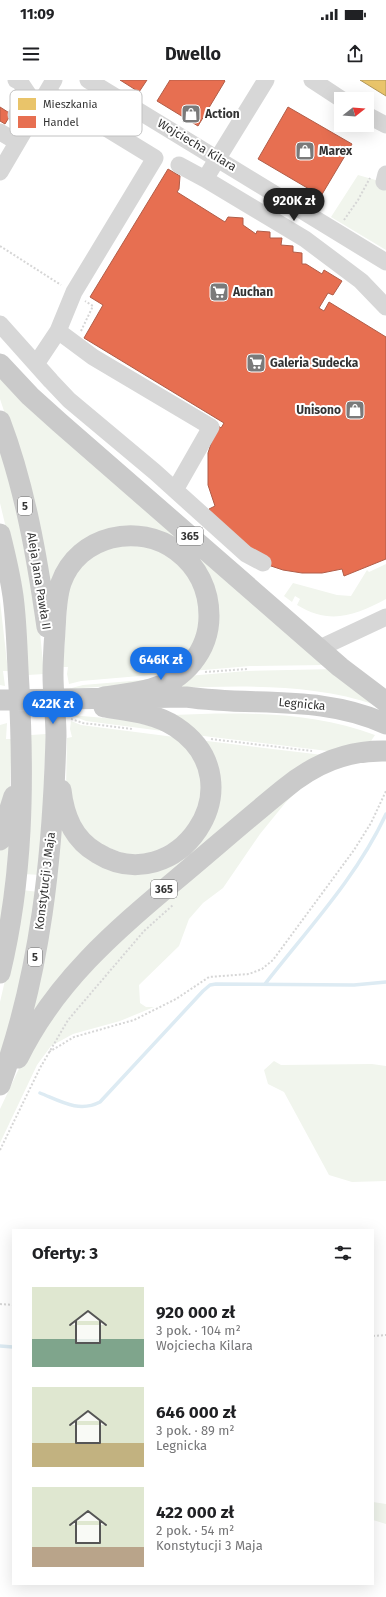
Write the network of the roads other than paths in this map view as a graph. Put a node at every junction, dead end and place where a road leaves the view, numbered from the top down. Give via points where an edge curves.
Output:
1 (16, 80) edge
2 (88, 80) edge
3 (266, 80) edge
4 (312, 80) edge
5 (25, 90) edge
6 (105, 90) edge
7 (334, 94) edge
8 (142, 113) edge
9 (374, 118) edge
10 (386, 124) edge
11 (0, 132) edge
12 (21, 136) edge
13 (123, 136) edge
14 (17, 142) junction
15 (217, 158) junction
16 (179, 166) dead end
17 (0, 172) edge
18 (205, 179) junction
19 (386, 262) edge
20 (386, 307) edge
21 (0, 324) edge
22 (58, 331) junction
23 (0, 364) edge
24 (36, 364) junction
25 (0, 421) edge
26 (175, 490) junction
27 (0, 534) edge
28 (263, 563) dead end
29 (0, 587) edge
30 (386, 617) edge
31 (351, 635) junction
32 (320, 648) junction
33 (340, 667) junction
34 (53, 673) junction
35 (18, 675) junction
36 (0, 700) edge
37 (104, 702) junction
38 (386, 702) edge
39 (0, 710) edge
40 (386, 724) edge
41 (56, 734) junction
42 (21, 736) junction
43 (386, 751) edge
44 (0, 840) edge
45 (0, 973) edge
46 (0, 1085) edge
47 (0, 1097) edge

1 - 5 street
2 - 6 street, Wojciecha Kilara
3 - 15 street
4 - 7 street
8 - 15 street, Wojciecha Kilara
9 - 10 street
11 - 14 street
12 - 14 street
13 - 22 street via 155,158 73,293
14 - 17 street
15 - 18 street
15 - 19 street, Wojciecha Kilara
16 - 18 street
18 - 20 street via 305,239 361,281
21 - 24 street
22 - 24 street
22 - 26 street via 94,357 211,427
23 - 32 main road, 365 via 55,419
24 - 26 street via 70,400
25 - 34 main road, Aleja Jana Pawła II / 5 via 32,536
26 - 28 street via 246,554
27 - 35 main road via 13,597
29 - 35 main road
30 - 31 street
31 - 32 street
31 - 33 street via 342,652
32 - 33 main road, 365
33 - 38 main road, 365
34 - 37 main road via 56,609 62,581 73,563 92,546 114,537 140,536 165,543 192,565 202,583 209,618 205,641 191,665 182,674 151,689
34 - 41 main road, Konstytucji 3 Maja / 5
35 - 42 main road
36 - 37 main road
37 - 39 main road
37 - 40 main road, Legnicka via 186,696 215,701 308,703 358,713
37 - 41 main road via 164,721 188,736 204,756 210,774 211,790 204,822 193,837 169,856 147,863 119,862 101,856 77,837 63,808
41 - 46 main road, Konstytucji 3 Maja / 5 via 51,826 39,935 23,1008
42 - 44 main road via 14,799
42 - 45 main road via 22,818 13,904
43 - 47 main road, 365 via 348,754 306,772 120,927 78,968 46,1009

